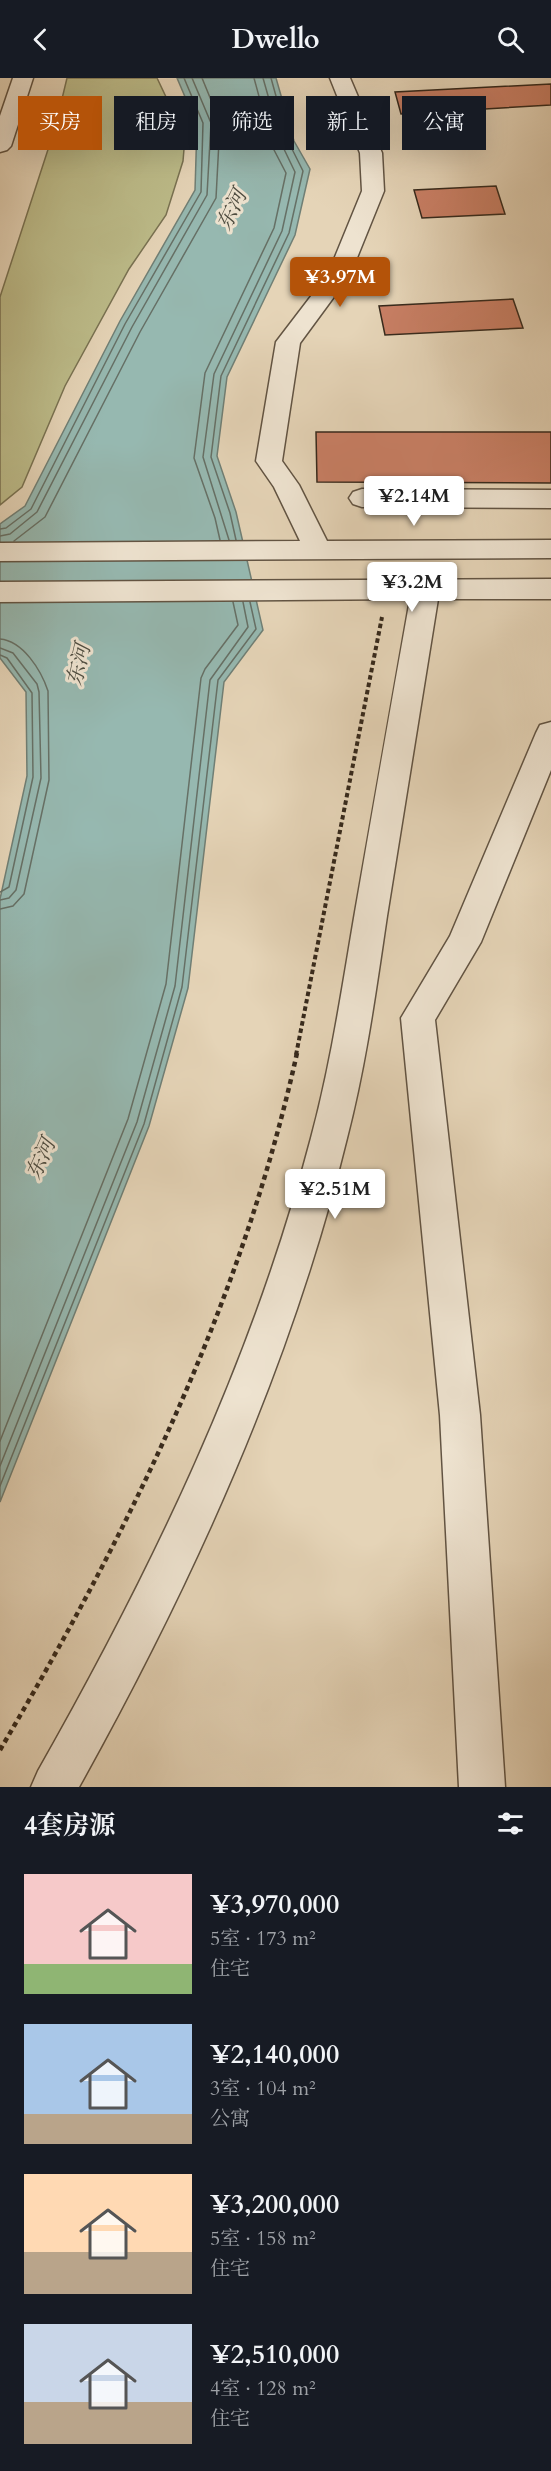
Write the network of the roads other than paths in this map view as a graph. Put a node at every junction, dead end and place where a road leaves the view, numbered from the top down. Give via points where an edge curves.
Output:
1 (23, 78) edge
2 (340, 78) edge
3 (0, 146) edge
4 (362, 498) dead end
5 (551, 498) edge
6 (551, 549) edge
7 (318, 550) junction
8 (0, 552) edge
9 (551, 589) edge
10 (426, 590) junction
11 (0, 592) edge
12 (551, 733) edge
13 (54, 1787) edge
14 (482, 1787) edge

1 - 3 street
2 - 7 street via 371,153 373,192 339,275 288,342 269,461 286,485
4 - 5 street
6 - 7 street
7 - 8 street
9 - 10 street
10 - 11 street
10 - 13 street via 351,1043 299,1246 261,1359 211,1480 156,1598
12 - 14 street via 464,942 418,1018 460,1415

